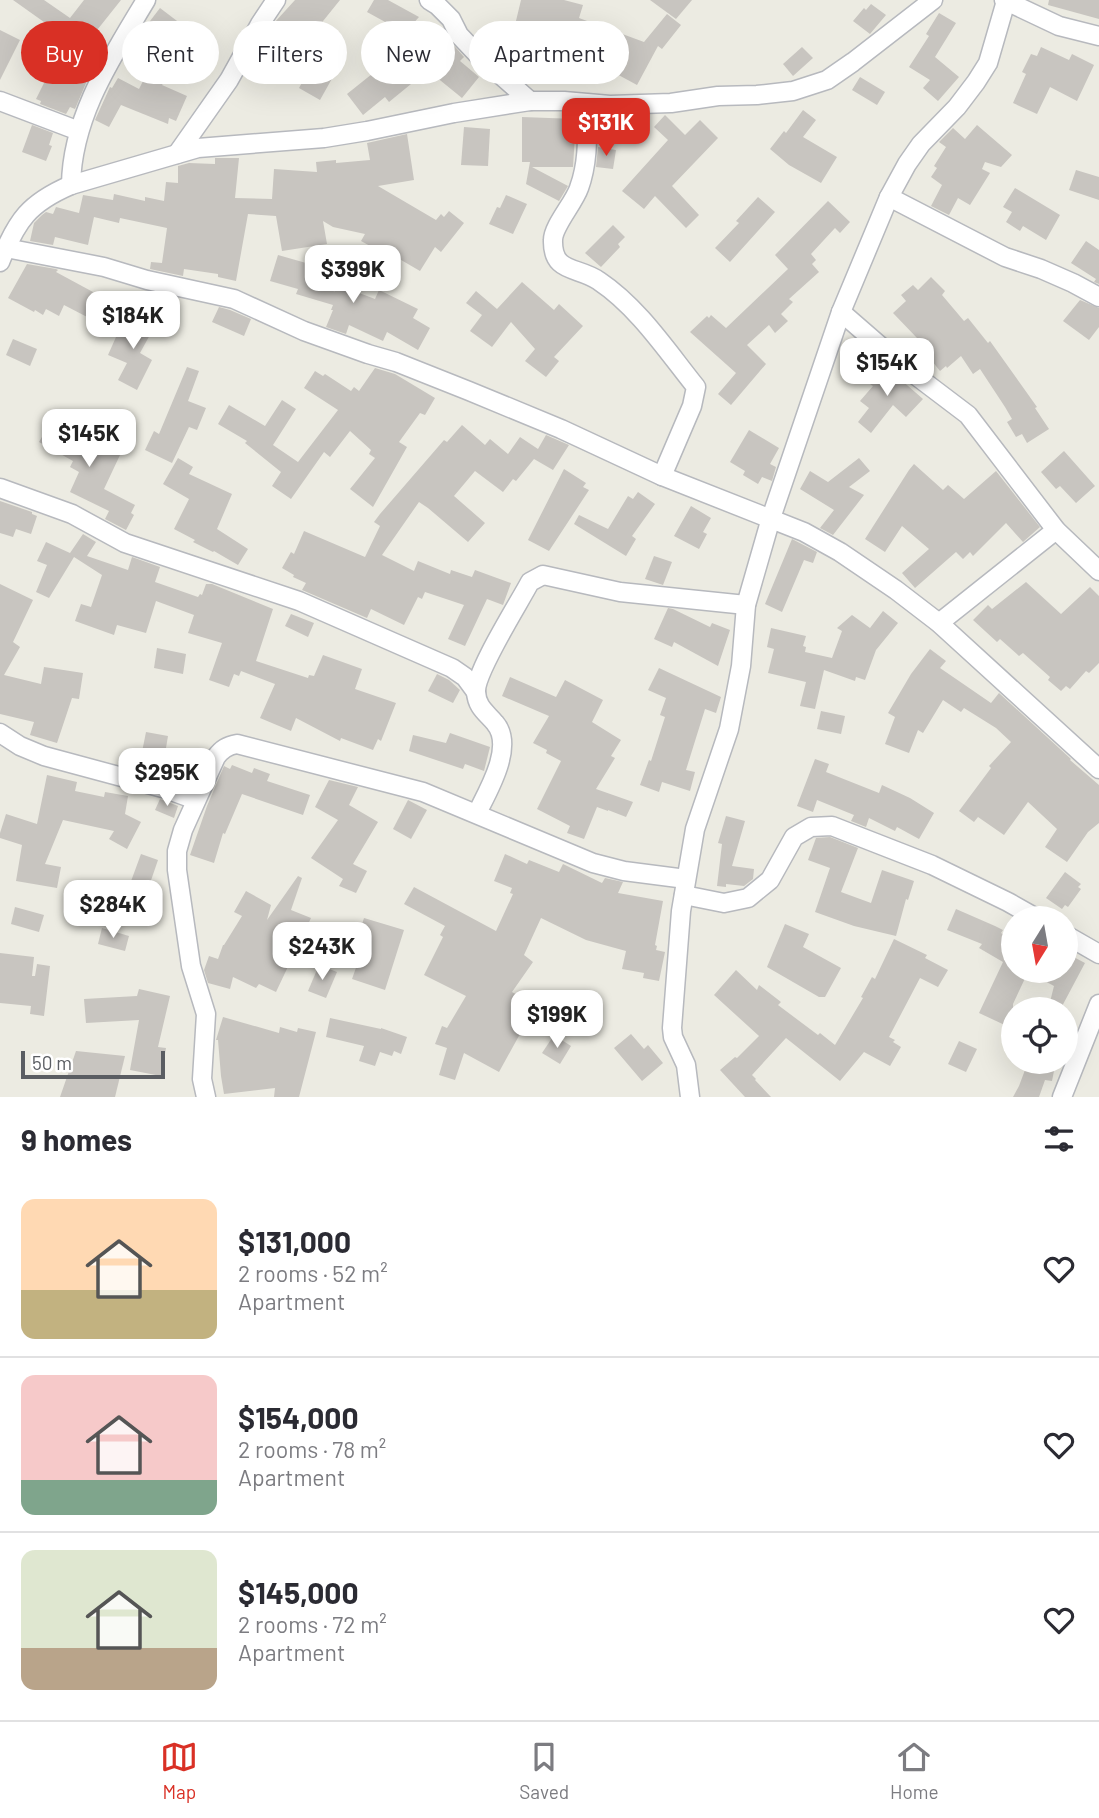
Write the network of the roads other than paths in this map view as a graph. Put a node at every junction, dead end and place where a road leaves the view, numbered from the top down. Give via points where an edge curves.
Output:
1 (146, 0) edge
2 (276, 0) edge
3 (429, 0) edge
4 (933, 0) edge
5 (1005, 1) edge
6 (1099, 36) edge
7 (0, 101) edge
8 (530, 101) junction
9 (587, 104) junction
10 (79, 131) junction
11 (177, 154) junction
12 (71, 185) junction
13 (890, 197) junction
14 (3, 255) edge
15 (1099, 298) edge
16 (841, 312) junction
17 (662, 476) junction
18 (0, 488) edge
19 (771, 518) junction
20 (1056, 530) junction
21 (1099, 571) edge
22 (746, 605) junction
23 (939, 623) junction
24 (476, 692) junction
25 (0, 733) edge
26 (1099, 769) edge
27 (196, 800) junction
28 (477, 813) junction
29 (685, 887) junction
30 (1016, 906) edge
31 (1078, 942) edge
32 (1099, 954) edge
33 (1099, 1004) edge
34 (206, 1097) edge
35 (690, 1097) edge
36 (1062, 1097) edge

1 - 10 street via 111,60
2 - 11 street via 229,80
3 - 8 street via 451,19 459,35
4 - 9 street via 827,80 793,91 671,103
5 - 6 street via 1059,26
5 - 13 street via 988,62 957,107 921,144
7 - 10 street
8 - 9 street
8 - 11 street via 335,136 198,148
9 - 17 street via 587,160 579,191 553,236 554,255 565,267 597,279 625,301 696,387
10 - 12 street
11 - 12 street
12 - 14 street via 26,213
13 - 15 street via 1005,257
13 - 16 street
14 - 17 street via 104,267 234,299 304,331 470,391
16 - 19 street
16 - 20 street via 968,415
17 - 19 street
18 - 24 street via 72,513 125,543 299,601 452,668
19 - 22 street
19 - 23 street via 840,552
20 - 21 street
20 - 23 street
22 - 24 street via 620,592 542,575 530,582 481,671
22 - 29 street via 729,729 695,829
23 - 26 street
24 - 28 street via 482,712 497,725 503,746 498,769
25 - 27 street via 44,756
27 - 28 street via 220,750 237,744 423,792
27 - 34 street via 177,850 177,870 191,966 206,1014 202,1079
28 - 29 street via 593,863
29 - 30 street via 724,903 748,898 770,880 794,837 811,827 832,826 932,865
29 - 35 street via 672,1028 686,1065
31 - 32 street
33 - 36 street

